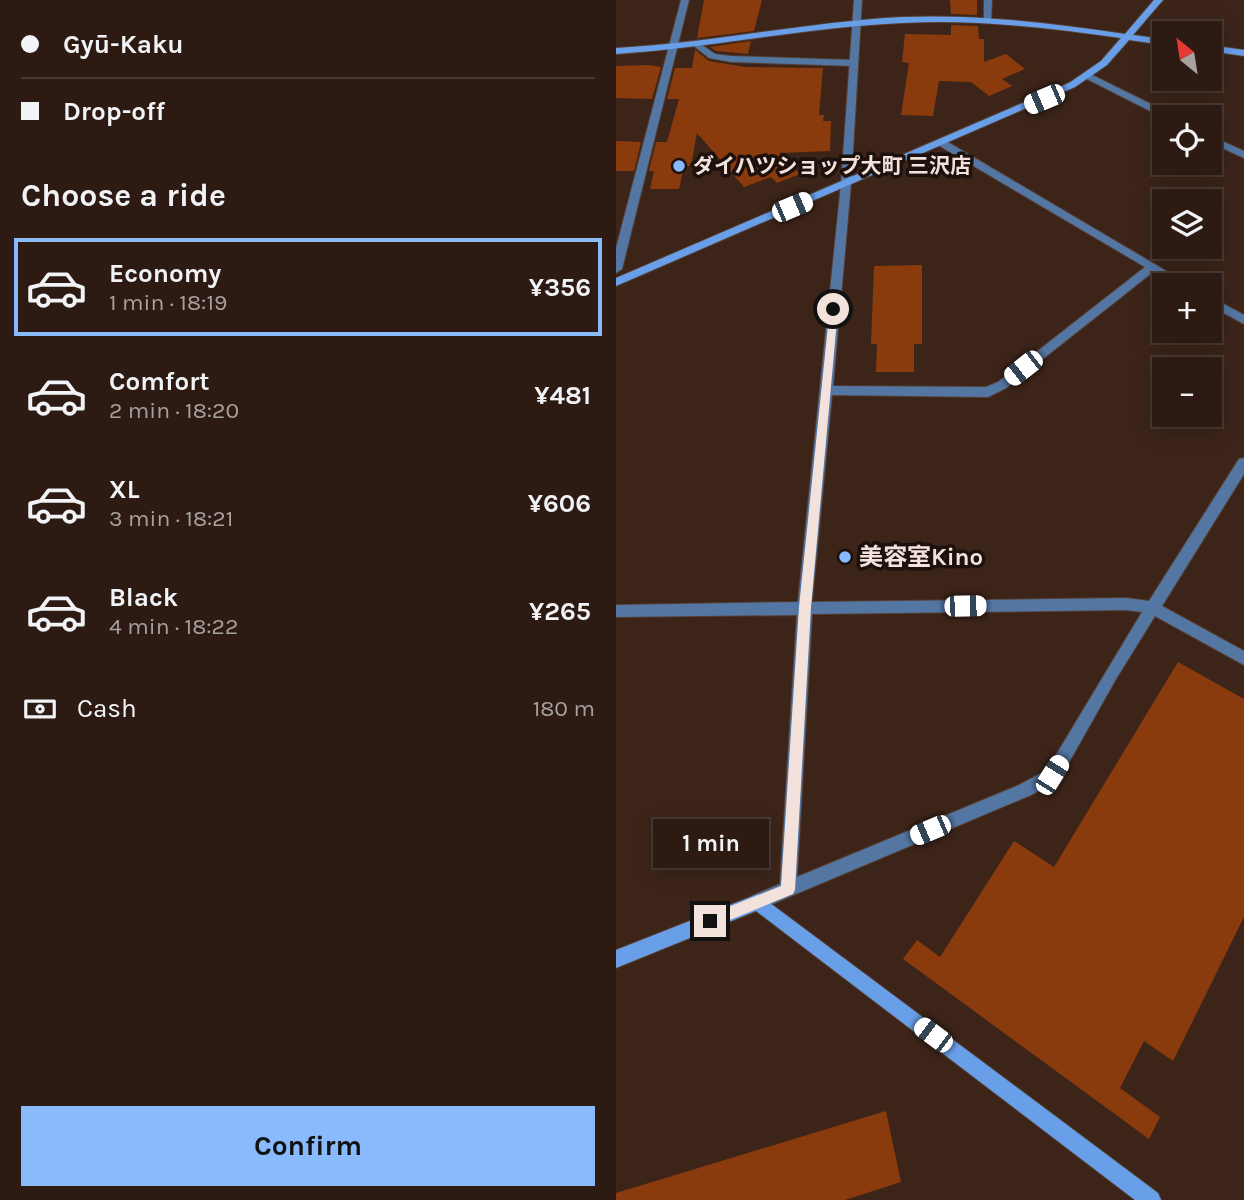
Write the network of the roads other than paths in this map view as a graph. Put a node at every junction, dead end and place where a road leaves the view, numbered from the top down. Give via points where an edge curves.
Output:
1 (685, 0) edge
2 (858, 0) edge
3 (988, 0) edge
4 (1159, 0) edge
5 (988, 20) junction
6 (856, 24) junction
7 (1129, 36) junction
8 (1152, 39) edge
9 (699, 46) junction
10 (673, 49) junction
11 (1222, 50) edge
12 (616, 51) edge
13 (1244, 53) edge
14 (853, 63) junction
15 (1088, 76) junction
16 (1152, 108) edge
17 (942, 143) junction
18 (1222, 144) edge
19 (1244, 155) edge
20 (846, 184) junction
21 (1152, 267) junction
22 (616, 269) edge
23 (1163, 273) edge
24 (616, 282) edge
25 (1222, 307) edge
26 (1244, 320) edge
27 (826, 390) junction
28 (1244, 463) edge
29 (805, 607) junction
30 (1153, 608) junction
31 (616, 611) edge
32 (1244, 658) edge
33 (788, 890) junction
34 (758, 902) junction
35 (616, 959) edge
36 (1151, 1200) edge

1 - 10 street
2 - 6 street
3 - 5 street
4 - 7 street
5 - 6 street
5 - 7 street
6 - 9 street
6 - 14 street
7 - 8 street
7 - 15 street
9 - 10 street
9 - 14 street via 712,56 731,59
10 - 12 street
10 - 22 street
11 - 13 street
14 - 20 street
15 - 16 street
15 - 17 street
17 - 20 street
17 - 21 street
18 - 19 street
20 - 24 street
20 - 27 street
21 - 23 street
21 - 27 street via 988,392
25 - 26 street
27 - 29 street
28 - 30 street
29 - 30 street via 1126,604
29 - 31 street
29 - 33 street
30 - 32 street
30 - 33 street via 1052,775
33 - 34 street
34 - 35 street
34 - 36 street

